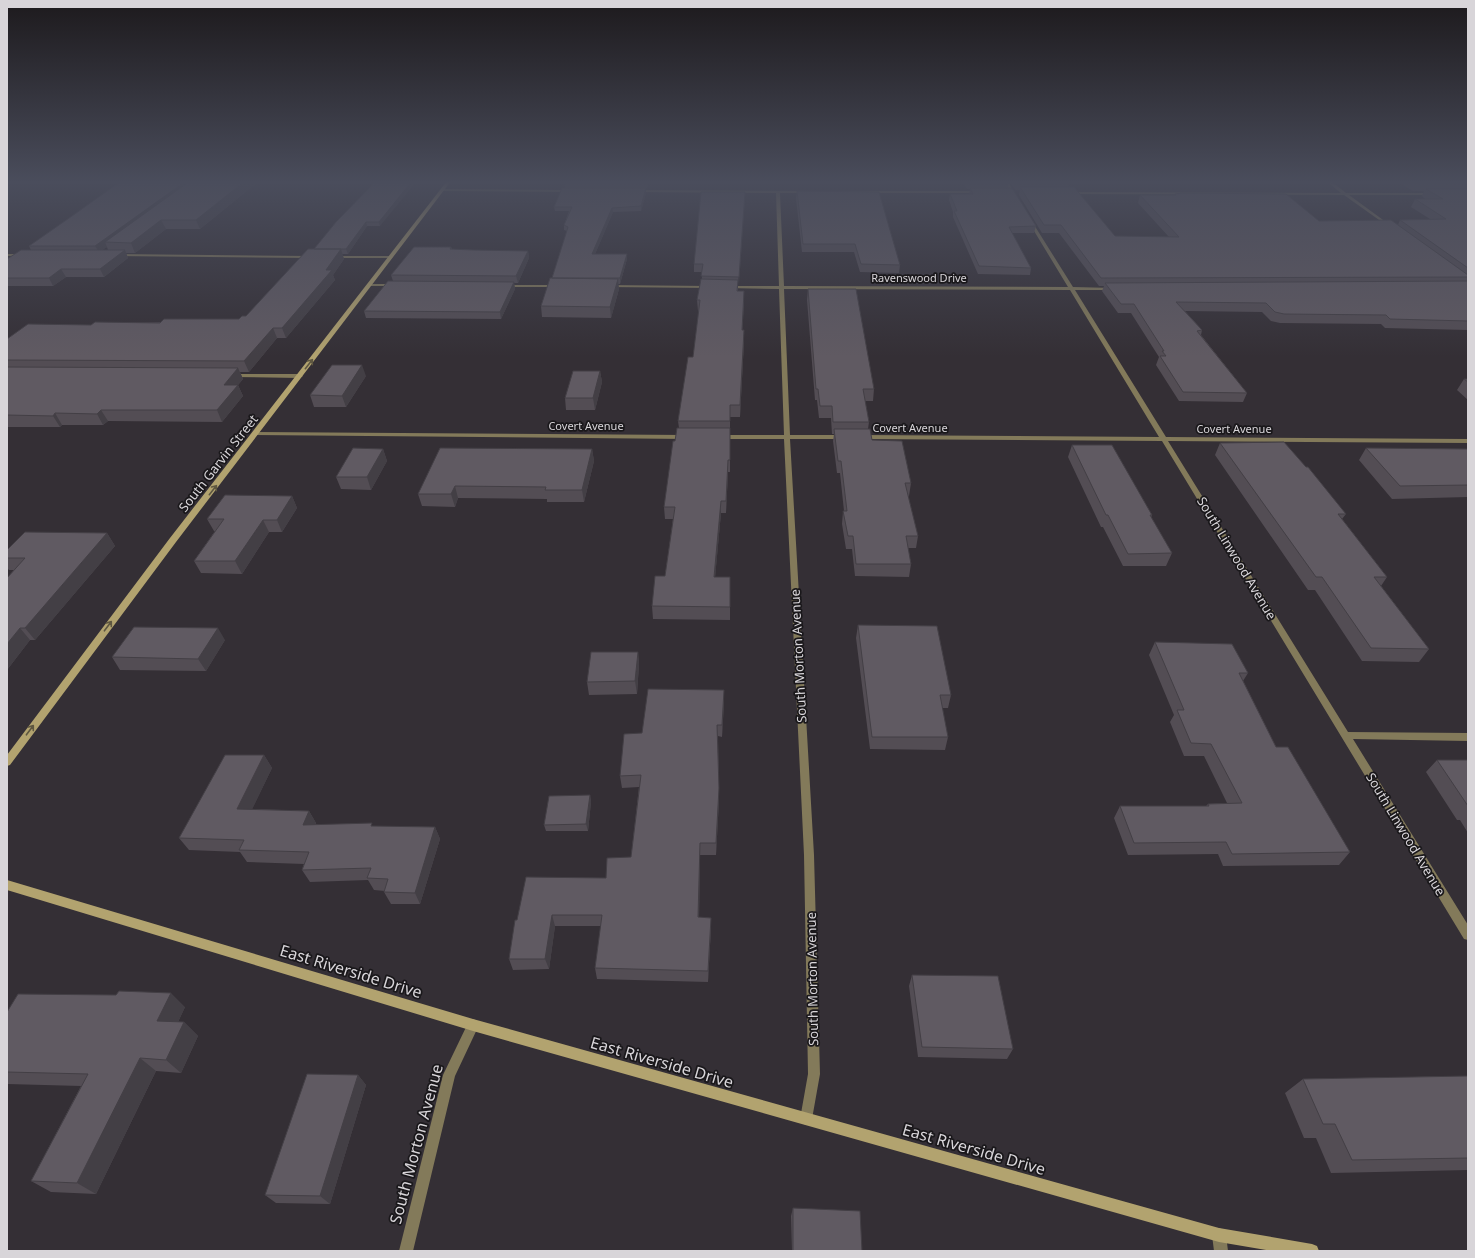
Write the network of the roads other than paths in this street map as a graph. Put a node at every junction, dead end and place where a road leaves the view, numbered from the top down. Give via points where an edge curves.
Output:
1 (404, 240) edge
2 (780, 240) edge
3 (1042, 240) edge
4 (7, 255) edge
5 (30, 255) edge
6 (108, 255) edge
7 (313, 257) edge
8 (328, 257) edge
9 (391, 257) junction
10 (370, 285) junction
11 (402, 285) edge
12 (497, 286) edge
13 (568, 286) edge
14 (599, 286) edge
15 (782, 287) junction
16 (1072, 289) junction
17 (1119, 289) edge
18 (229, 376) edge
19 (300, 376) junction
20 (256, 434) junction
21 (694, 437) edge
22 (709, 437) edge
23 (787, 437) junction
24 (1164, 439) junction
25 (1468, 441) edge
26 (1346, 735) junction
27 (1468, 737) edge
28 (7, 762) edge
29 (7, 885) edge
30 (1468, 935) edge
31 (473, 1025) junction
32 (806, 1119) junction
33 (1219, 1235) junction
34 (406, 1251) edge
35 (1221, 1251) edge
36 (1312, 1251) edge

1 - 9 street, South Garvin Street
2 - 15 street, South Morton Avenue
3 - 16 street, South Linwood Avenue
4 - 5 street
6 - 7 street
8 - 9 street
9 - 10 street, South Garvin Street
10 - 11 street
19 -> 10 street, South Garvin Street
12 - 13 street
14 - 15 street, Ravenswood Drive
15 - 16 street, Ravenswood Drive
15 - 23 street, South Morton Avenue
16 - 17 street, Ravenswood Drive
16 - 24 street, South Linwood Avenue
18 - 19 street
19 - 20 street, South Garvin Street
20 - 21 street, Covert Avenue
28 -> 20 street, South Garvin Street via 173,540
22 - 23 street, Covert Avenue
23 - 24 street, Covert Avenue
23 - 32 street, South Morton Avenue via 809,855 814,1074
24 - 25 street, Covert Avenue
24 - 26 street, South Linwood Avenue
26 - 27 street
26 - 30 street, South Linwood Avenue
29 - 31 street, East Riverside Drive
31 - 32 street, East Riverside Drive
31 - 34 street, South Morton Avenue via 449,1075
32 - 33 street, East Riverside Drive
33 - 35 street
33 - 36 street, East Riverside Drive

